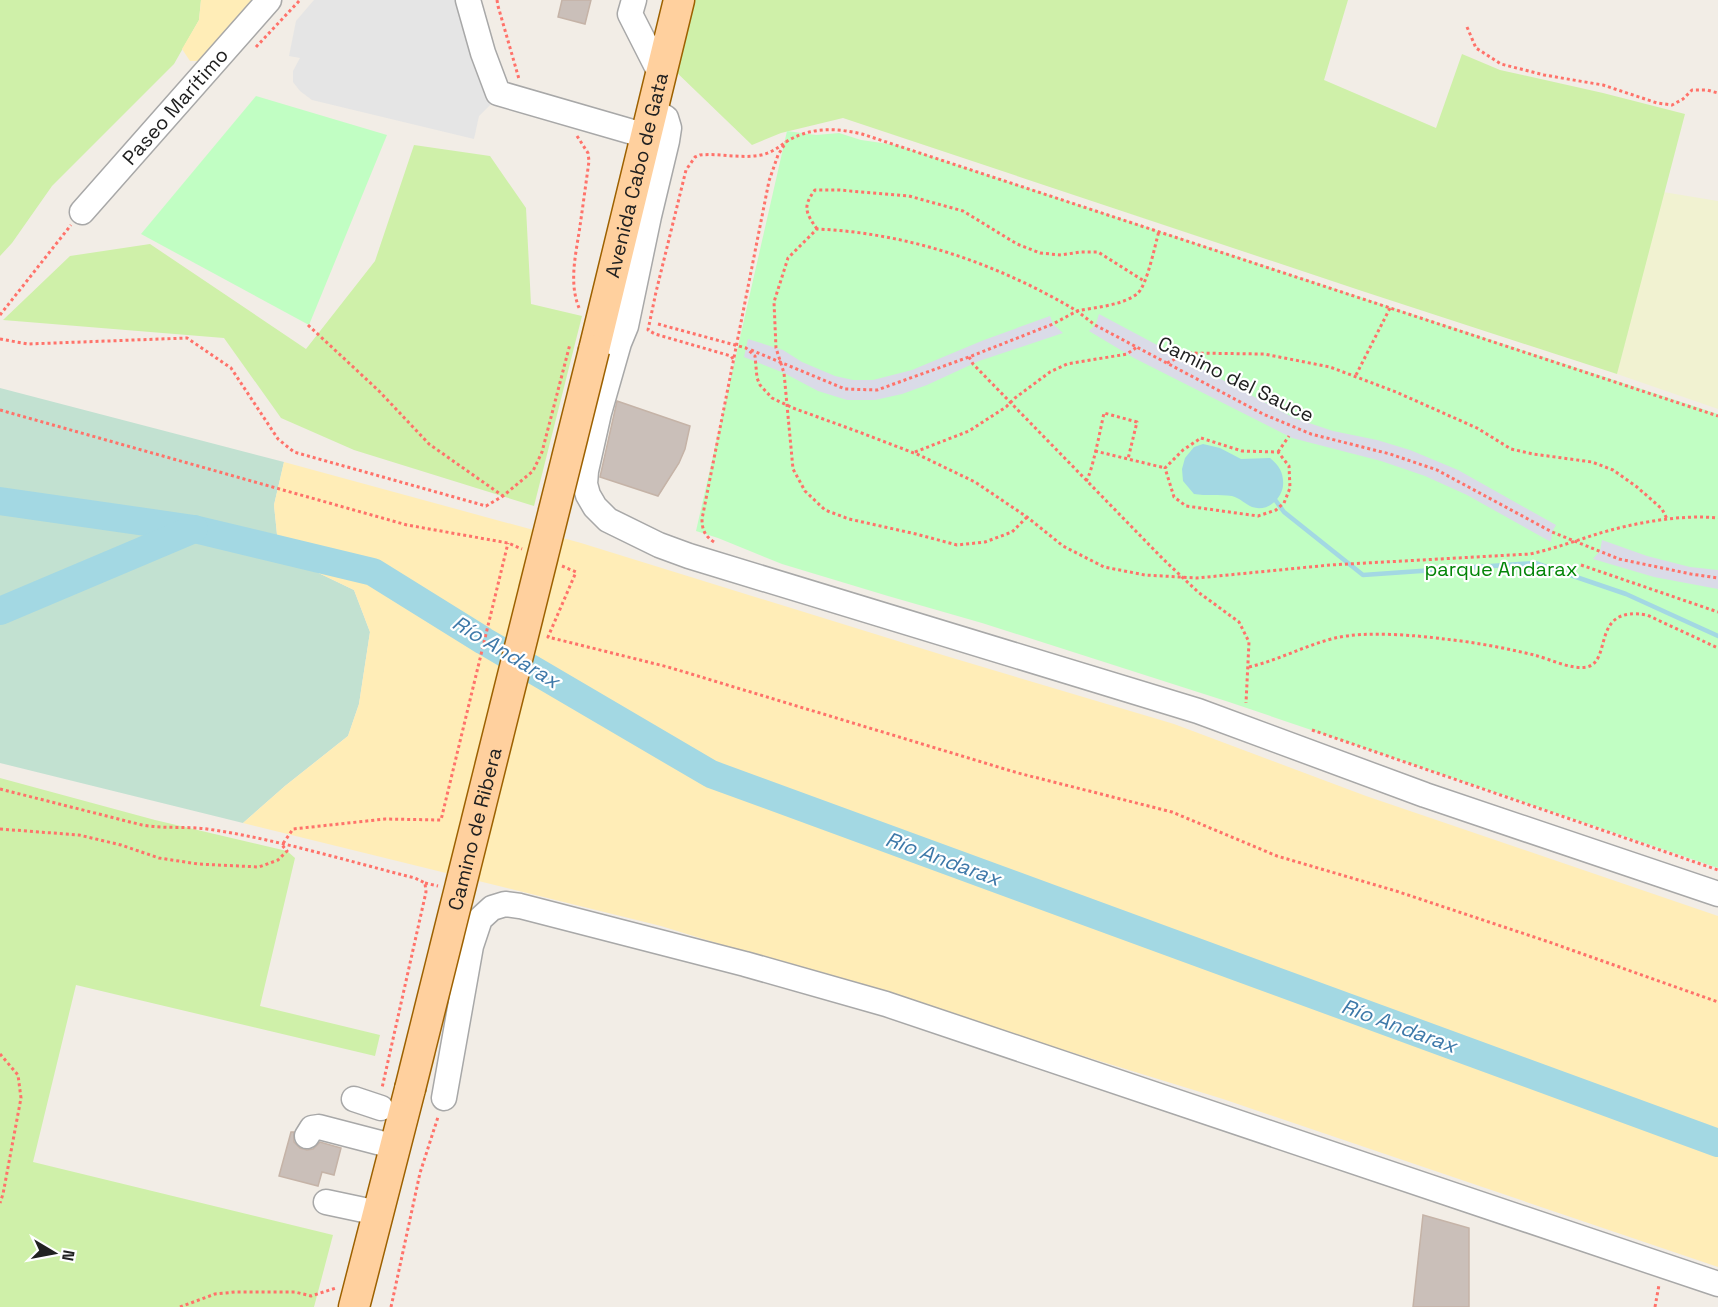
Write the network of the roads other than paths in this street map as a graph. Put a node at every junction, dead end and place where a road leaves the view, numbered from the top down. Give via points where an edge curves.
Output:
1 (269, 0) edge
2 (468, 0) edge
3 (634, 0) edge
4 (679, 0) edge
5 (661, 75) junction
6 (651, 118) junction
7 (82, 212) road end
8 (583, 345) joint
9 (1718, 894) edge
10 (444, 1098) road end
11 (354, 1099) dead end
12 (381, 1108) road end
13 (308, 1136) dead end
14 (396, 1147) junction
15 (326, 1202) dead end
16 (378, 1214) junction
17 (1718, 1284) edge
18 (356, 1299) edge

1 - 7 street, Paseo Marítimo
2 - 6 street via 498,93 636,133
3 - 5 street via 630,14
4 - 5 main road, Avenida Cabo de Gata
5 - 6 main road, Avenida Cabo de Gata
6 - 8 main road, Avenida Cabo de Gata
6 - 9 street via 666,118 667,141 626,326 586,471 588,495 608,520 659,545 1189,708 1425,795
8 - 14 main road, Camino de Ribera, bridge
10 - 17 street via 471,946 480,919 492,908 505,904 520,906 886,1004
11 - 12 street
13 - 14 street via 312,1128 319,1127
14 - 16 main road, Camino de Ribera
15 - 16 street
16 - 18 main road, Camino de Ribera

